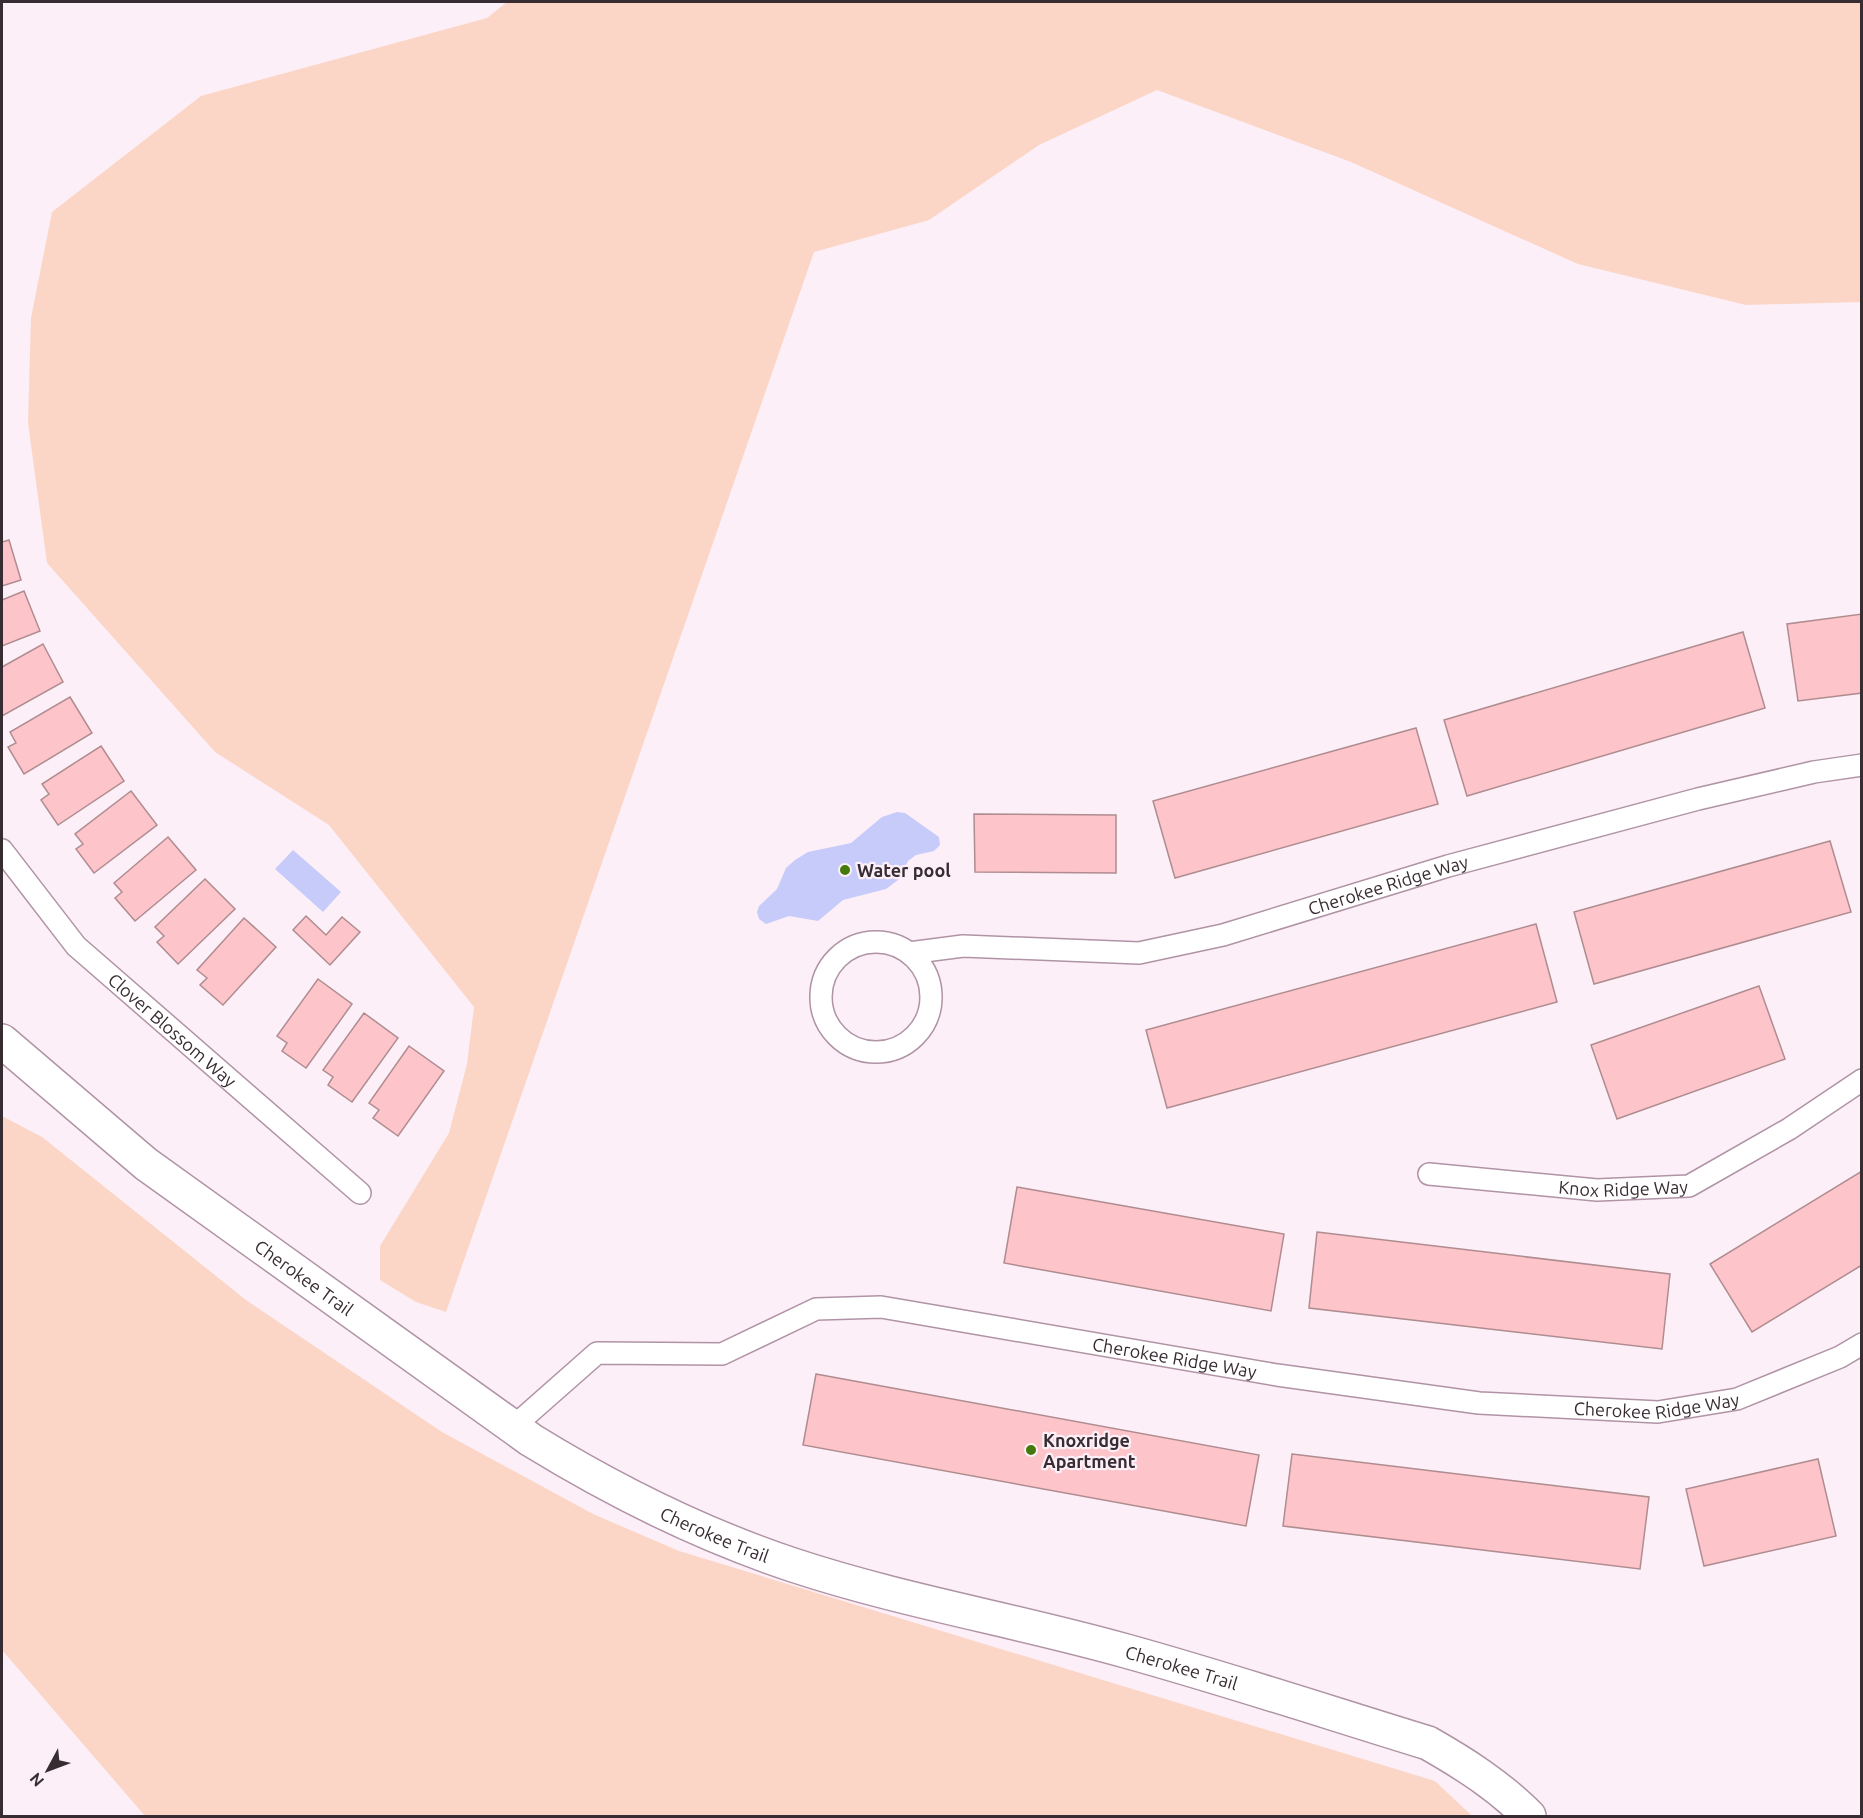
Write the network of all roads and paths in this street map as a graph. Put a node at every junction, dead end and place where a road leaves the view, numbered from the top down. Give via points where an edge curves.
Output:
1 (1862, 765) edge
2 (2, 850) edge
3 (909, 953) junction
4 (2, 1041) edge
5 (1862, 1080) edge
6 (1429, 1174) dead end
7 (360, 1193) dead end
8 (1862, 1344) edge
9 (513, 1427) junction
10 (1529, 1816) edge

1 - 3 lane, Cherokee Ridge Way via 1814,771 1698,799 1448,866 1223,935 1139,952 963,946
2 - 7 lane, Clover Blossom Way via 76,946
3 - 3 lane, Cherokee Ridge Way via 894,944 876,942 843,952 831,965 820,999 828,1024 845,1044 863,1051 882,1052 900,1047 926,1021 931,1003 930,984
4 - 9 street, Cherokee Trail via 146,1164
5 - 6 lane, Knox Ridge Way via 1789,1129 1689,1186 1597,1190
8 - 9 lane, Cherokee Ridge Way via 1840,1357 1737,1399 1658,1412 1479,1403 1277,1376 881,1307 816,1309 722,1354 597,1353
9 - 10 street, Cherokee Trail via 590,1477 689,1526 794,1565 1125,1651 1428,1743 1471,1767

